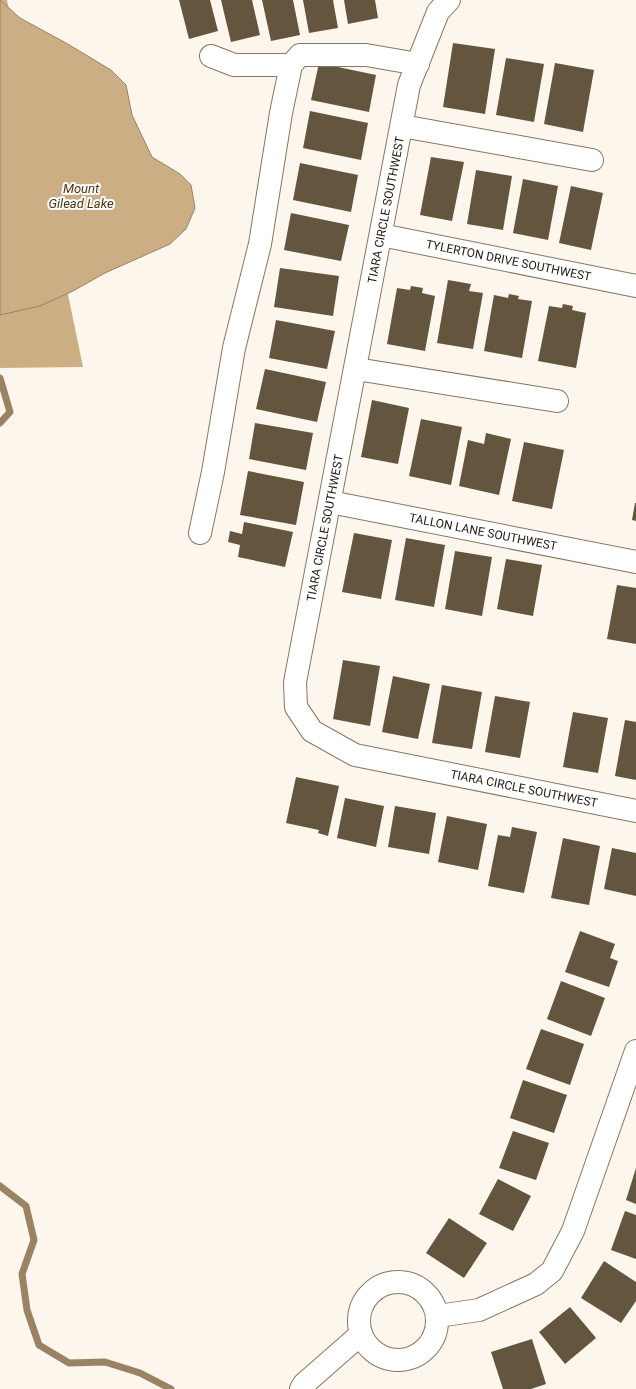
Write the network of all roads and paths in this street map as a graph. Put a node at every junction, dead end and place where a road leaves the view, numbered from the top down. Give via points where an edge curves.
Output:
1 (449, 0) edge
2 (211, 56) dead end
3 (418, 64) junction
4 (291, 65) junction
5 (402, 126) junction
6 (592, 160) dead end
7 (381, 235) junction
8 (636, 286) edge
9 (356, 368) junction
10 (557, 402) dead end
11 (330, 502) junction
12 (200, 533) dead end
13 (636, 562) edge
14 (636, 811) edge
15 (636, 1051) edge
16 (438, 1316) junction
17 (361, 1334) junction
18 (301, 1389) edge

1 - 3 street, TIARA CIRCLE SOUTHWEST via 438,12
2 - 4 street via 234,65
3 - 4 street via 366,55 300,55
3 - 5 street, TIARA CIRCLE SOUTHWEST via 409,85
4 - 12 street via 280,114 260,244 234,348
5 - 6 street
5 - 7 street, TIARA CIRCLE SOUTHWEST
7 - 8 street, TYLERTON DRIVE SOUTHWEST
7 - 9 street, TIARA CIRCLE SOUTHWEST
9 - 10 street
9 - 11 street, TIARA CIRCLE SOUTHWEST
11 - 13 street, TALLON LANE SOUTHWEST
11 - 14 street, TIARA CIRCLE SOUTHWEST via 295,682 296,707 312,731 355,755
15 - 16 street via 574,1231 552,1271 536,1284 479,1310
16 - 17 street via 435,1337 426,1350 413,1358 400,1361 386,1359 367,1346
16 - 17 street via 431,1298 415,1285 397,1281 384,1284 370,1292 361,1305 358,1326
17 - 18 street

